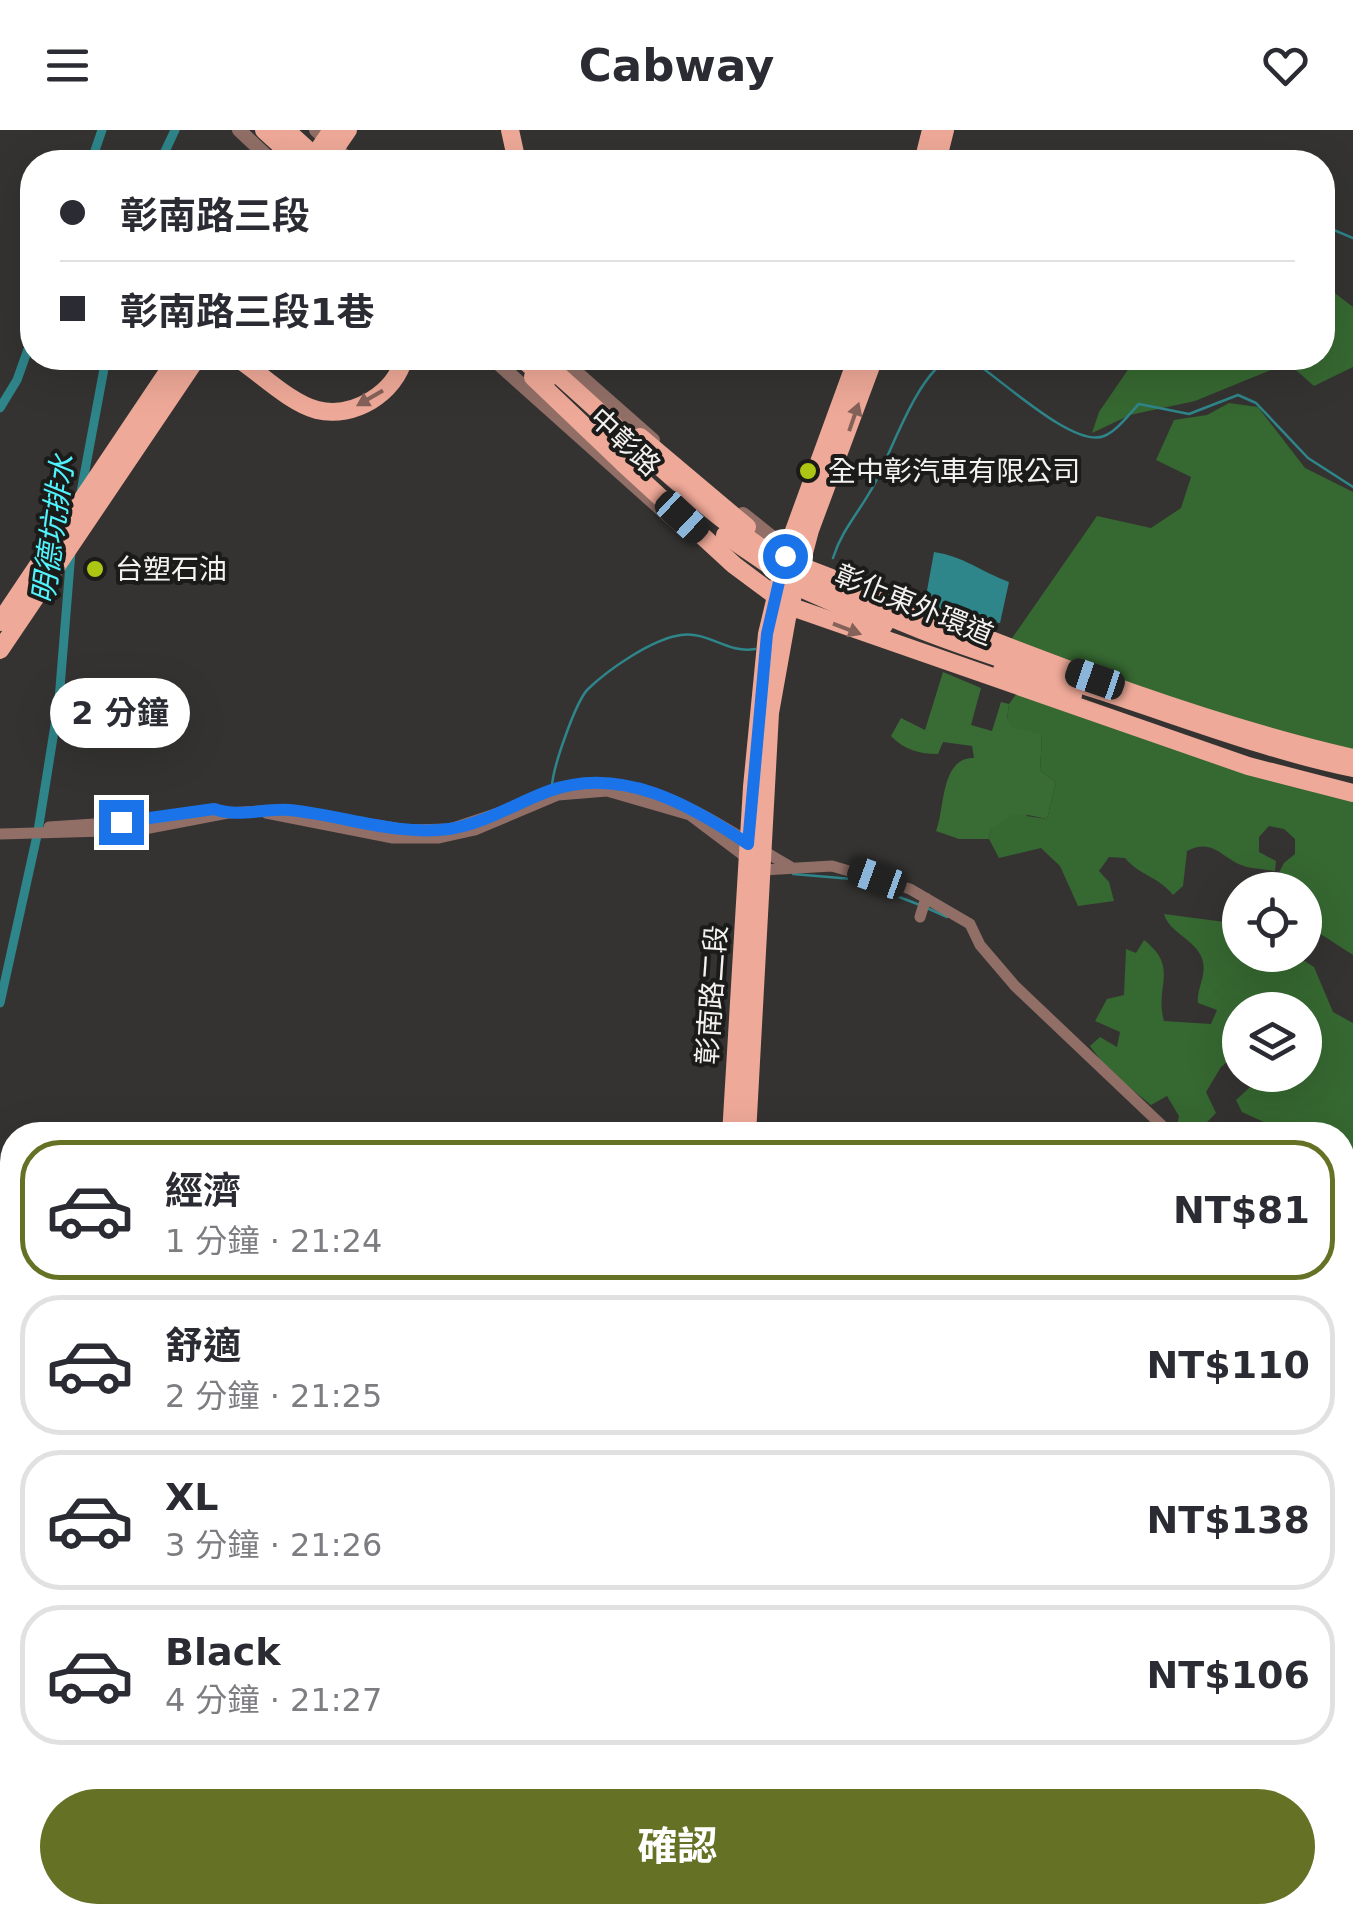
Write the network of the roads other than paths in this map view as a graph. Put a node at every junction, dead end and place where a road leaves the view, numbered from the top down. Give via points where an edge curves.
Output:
1 (239, 130) edge
2 (262, 130) edge
3 (286, 130) edge
4 (348, 130) edge
5 (326, 145) edge
6 (260, 150) edge
7 (278, 150) edge
8 (285, 150) edge
9 (169, 370) edge
10 (188, 370) edge
11 (260, 370) edge
12 (398, 370) edge
13 (522, 370) edge
14 (525, 370) edge
15 (526, 370) edge
16 (553, 370) edge
17 (561, 370) edge
18 (561, 370) edge
19 (574, 370) edge
20 (853, 370) edge
21 (869, 370) edge
22 (544, 400) junction
23 (792, 561) junction
24 (782, 601) junction
25 (0, 622) edge
26 (0, 650) edge
27 (1353, 758) edge
28 (1353, 768) edge
29 (1353, 782) edge
30 (1353, 793) edge
31 (266, 813) junction
32 (0, 831) edge
33 (756, 856) junction
34 (926, 898) junction
35 (920, 917) dead end
36 (731, 1122) edge
37 (747, 1122) edge
38 (1158, 1122) edge

1 - 6 street
2 - 7 main road
2 - 8 main road
3 - 5 main road, bridge
4 - 5 main road
9 - 25 main road
10 - 26 main road
12 -> 11 main road via 367,403 317,410
13 - 22 street, 中彰路
14 - 24 main road, bridge via 710,544
15 - 29 main road, 彰化東外環道, bridge via 721,532 822,599 1021,678
16 - 28 main road, 彰化東外環道, bridge via 728,522 843,595 1042,672
17 - 23 main road, bridge
18 - 22 street
19 - 23 street, 中彰路
20 - 23 main road
23 -> 21 main road
22 - 24 street, 中彰路 via 740,580
23 - 24 main road
23 - 27 main road via 1095,679
24 -> 30 main road via 1248,766
24 - 33 main road
31 - 32 street via 139,830
31 - 33 street via 393,838 458,835 558,796 607,791 690,815
31 - 33 street via 450,829 551,790 609,784 676,799
33 - 34 street via 791,867 855,870
33 - 36 main road, 彰南路二段
33 - 37 main road, 彰南路二段
34 - 35 street
34 - 38 street via 970,924 1015,986

